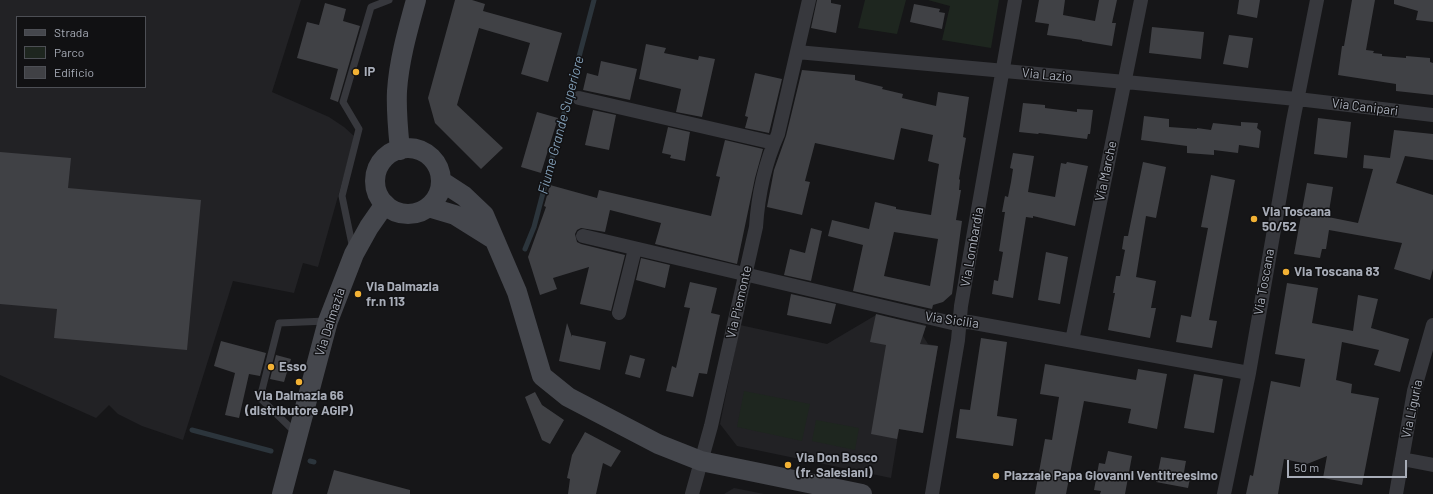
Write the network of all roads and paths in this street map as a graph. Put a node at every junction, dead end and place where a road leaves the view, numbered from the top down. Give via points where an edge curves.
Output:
1 (389, 0) edge
2 (416, 0) edge
3 (809, 0) edge
4 (1015, 0) edge
5 (1141, 0) edge
6 (1317, 0) edge
7 (797, 52) junction
8 (1002, 70) junction
9 (1124, 82) junction
10 (579, 98) dead end
11 (1297, 99) junction
12 (1433, 115) edge
13 (774, 143) junction
14 (400, 150) junction
15 (441, 181) junction
16 (385, 204) junction
17 (428, 207) junction
18 (583, 236) dead end
19 (495, 240) junction
20 (634, 248) junction
21 (354, 254) junction
22 (746, 275) junction
23 (619, 314) dead end
24 (328, 321) junction
25 (960, 323) junction
26 (1433, 325) edge
27 (1072, 341) junction
28 (1248, 373) junction
29 (297, 434) junction
30 (1402, 459) junction
31 (700, 461) junction
32 (1433, 465) edge
33 (282, 494) edge
34 (692, 494) edge
35 (862, 494) edge
36 (932, 494) edge
37 (1224, 494) edge
38 (1396, 494) edge

1 - 21 lane via 371,7 343,102 359,129 342,196
2 - 14 main road via 402,55 397,90
3 - 7 street, Via Piemonte
4 - 8 street, Via Lombardia
5 - 9 street, Via Marche
6 - 11 street, Via Toscana
7 - 8 street, Via Lazio
7 - 13 street, Via Piemonte
8 - 9 street, Via Lazio
8 - 25 street, Via Lombardia
9 - 11 street, Via Lazio
9 - 27 street, Via Marche
10 - 13 street
11 - 12 street, Via Canipari
11 - 28 street, Via Toscana
13 - 22 street, Via Piemonte via 758,206
14 - 15 main road via 422,151 437,167
14 - 16 main road via 388,156 376,172 377,193
15 - 17 main road via 437,196
15 - 19 main road via 464,196 484,215
16 - 17 main road via 405,214 413,214
16 - 21 main road, Via Dalmazia
17 - 19 main road via 454,215
18 - 20 street, Via Sicilia
19 - 31 main road via 517,292 542,376 568,397 658,444
20 - 22 street, Via Sicilia
20 - 23 street
21 - 24 main road, Via Dalmazia
22 - 25 street, Via Sicilia
22 - 31 street, Via Piemonte via 711,426
24 - 29 main road, Via Dalmazia
24 - 29 lane via 279,323 260,398
25 - 27 street, Via Sicilia via 969,322
25 - 36 street, Via Lombardia
26 - 30 street, Via Liguria via 1414,391
27 - 28 street, Via Sicilia
28 - 37 street, Via Toscana
29 - 33 main road, Via Dalmazia
30 - 32 street
30 - 38 street, Via Liguria
31 - 34 street, Via Piemonte
31 - 35 main road

